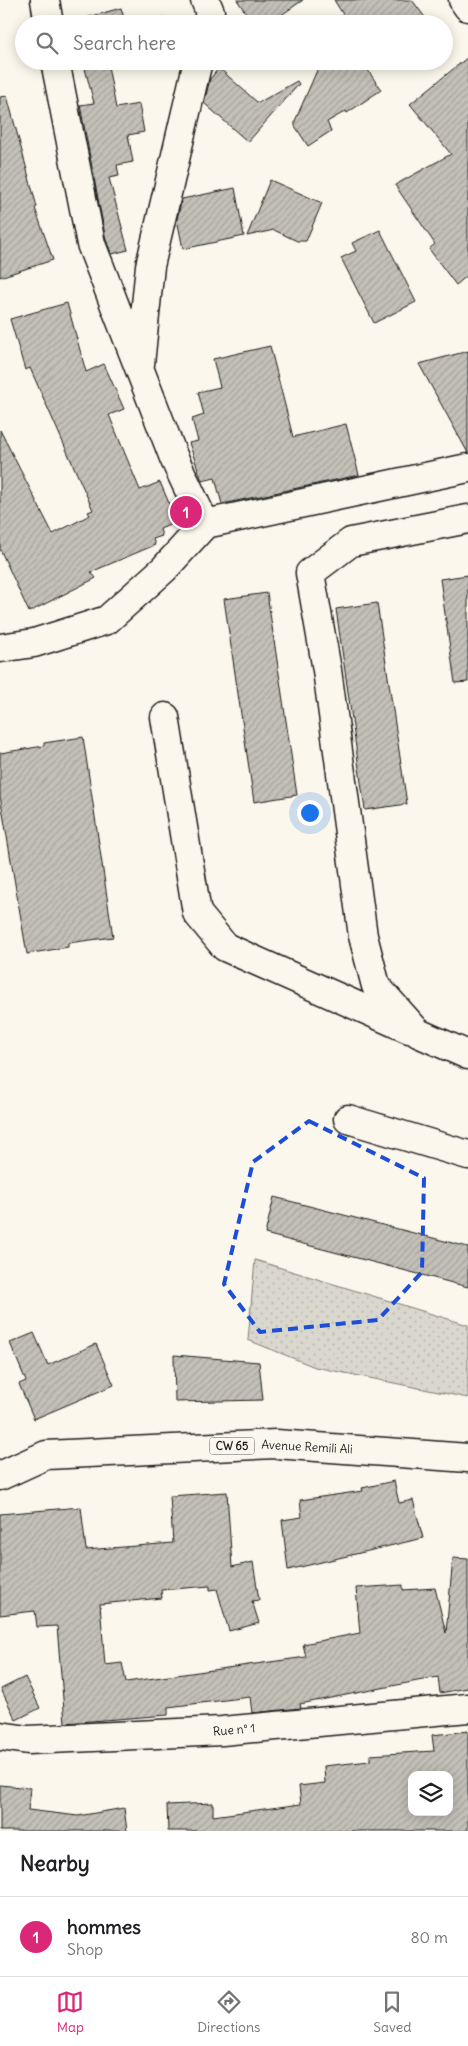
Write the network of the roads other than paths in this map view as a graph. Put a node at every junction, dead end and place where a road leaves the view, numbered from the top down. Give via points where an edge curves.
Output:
1 (45, 0) edge
2 (205, 0) edge
3 (463, 0) edge
4 (468, 6) edge
5 (48, 15) edge
6 (209, 15) edge
7 (57, 70) edge
8 (196, 70) edge
9 (140, 370) junction
10 (468, 468) edge
11 (468, 519) edge
12 (205, 524) junction
13 (0, 648) edge
14 (165, 717) dead end
15 (418, 1033) junction
16 (468, 1055) edge
17 (348, 1119) dead end
18 (468, 1155) edge
19 (468, 1458) edge
20 (0, 1476) edge
21 (468, 1708) edge
22 (0, 1736) edge

1 - 5 main road
2 - 6 main road
3 - 4 main road
7 - 9 main road via 91,244
8 - 9 main road via 150,266
9 - 12 main road via 174,458
10 - 12 main road
11 - 15 main road via 351,542 310,573 363,936 376,986
12 - 13 main road via 164,569 107,620 34,644
14 - 15 main road via 197,913 225,947
15 - 16 main road
17 - 18 main road
19 - 20 main road, Avenue Remili Ali / CW 65 via 267,1444 46,1455
21 - 22 main road, Rue n° 1 via 222,1731 28,1740

